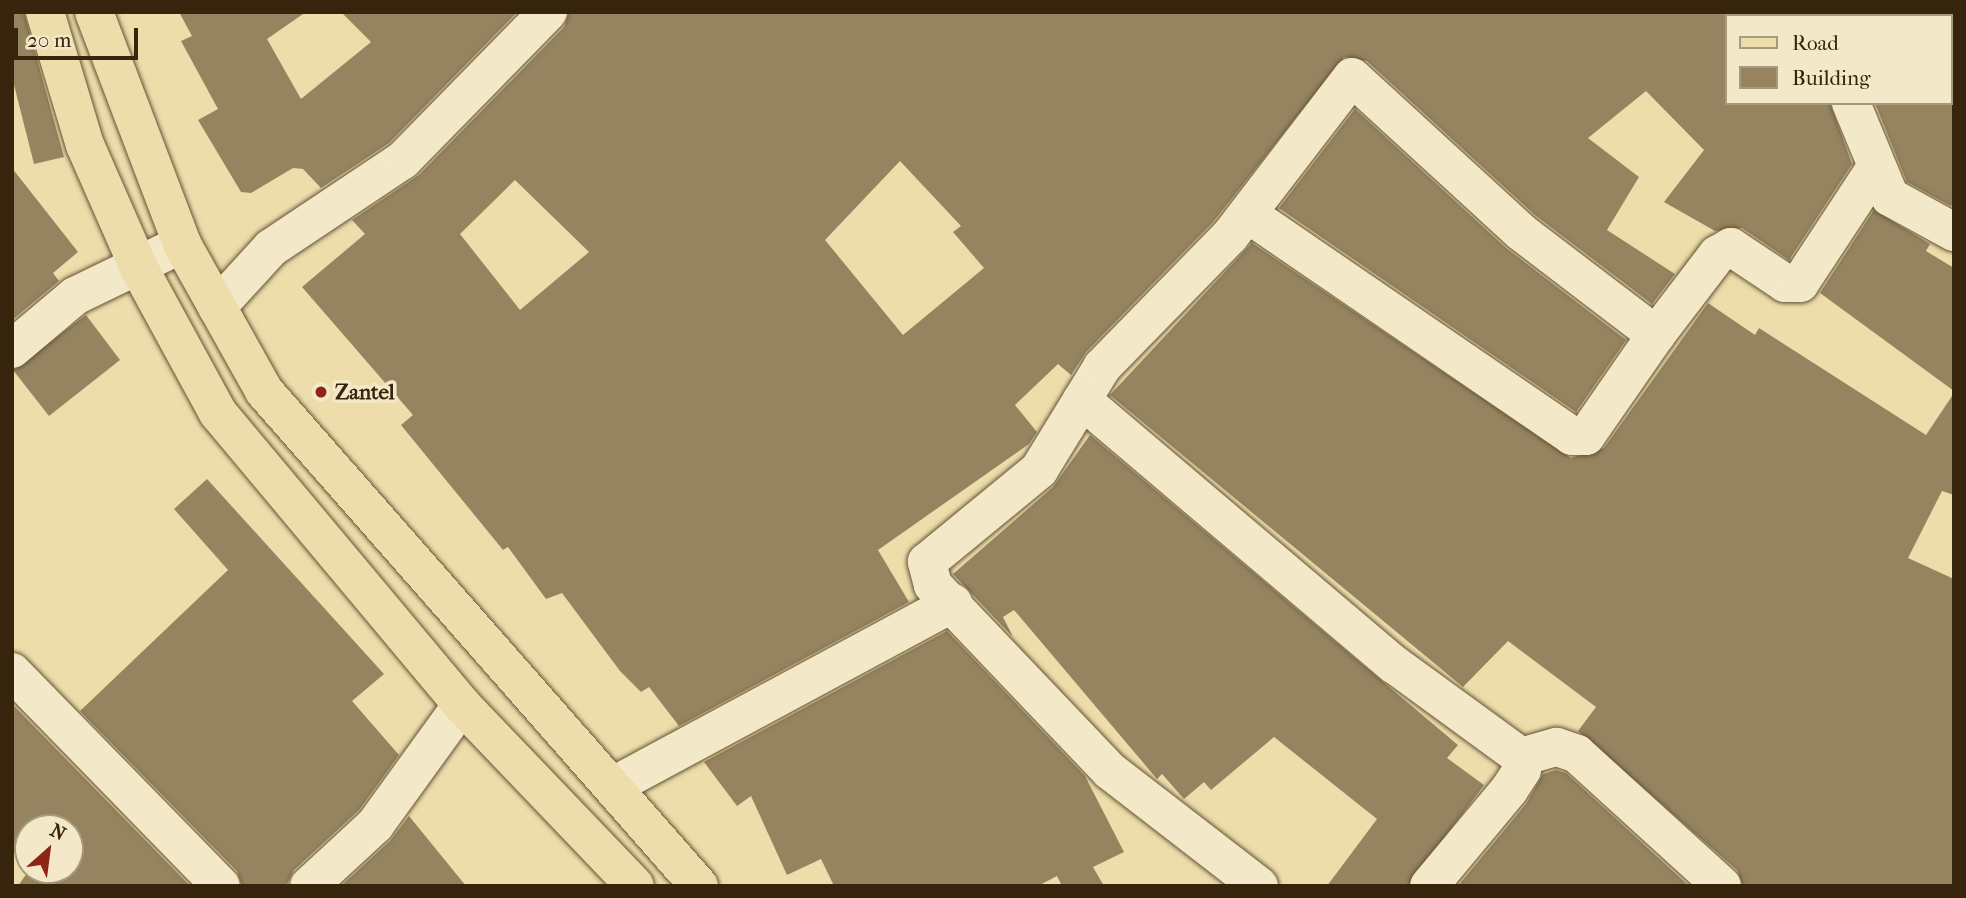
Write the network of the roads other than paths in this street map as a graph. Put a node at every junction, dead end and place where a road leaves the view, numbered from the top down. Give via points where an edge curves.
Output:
1 (45, 12) edge
2 (94, 12) edge
3 (548, 12) edge
4 (1852, 105) edge
5 (1875, 169) junction
6 (1248, 214) junction
7 (1954, 232) edge
8 (182, 244) junction
9 (139, 268) junction
10 (217, 307) junction
11 (1657, 335) junction
12 (12, 349) edge
13 (1082, 400) junction
14 (953, 603) junction
15 (12, 672) edge
16 (462, 705) junction
17 (1521, 757) junction
18 (615, 785) junction
19 (221, 886) edge
20 (309, 886) edge
21 (635, 886) edge
22 (699, 886) edge
23 (1259, 886) edge
24 (1429, 886) edge
25 (1722, 886) edge

1 - 9 main road via 85,145
2 - 8 main road
3 - 10 street via 403,160 271,248
4 - 5 street
5 - 7 street via 1890,197
5 - 11 street via 1800,283 1785,283 1731,247 1717,255
6 - 11 street via 1572,436 1586,436
6 - 11 street via 1352,77 1521,232
6 - 13 street via 1102,367
8 - 9 street
8 - 10 main road
9 - 12 street via 75,296
9 - 16 main road via 218,413
10 - 18 main road via 264,391
13 - 14 street via 1039,470 927,562 933,585
13 - 17 street via 1395,665
14 - 18 street
14 - 23 street via 1110,771
15 - 19 street
16 - 20 street via 375,825
16 - 21 main road
17 - 24 street via 1522,770 1509,790
17 - 25 street via 1556,747 1577,754
18 - 22 main road

